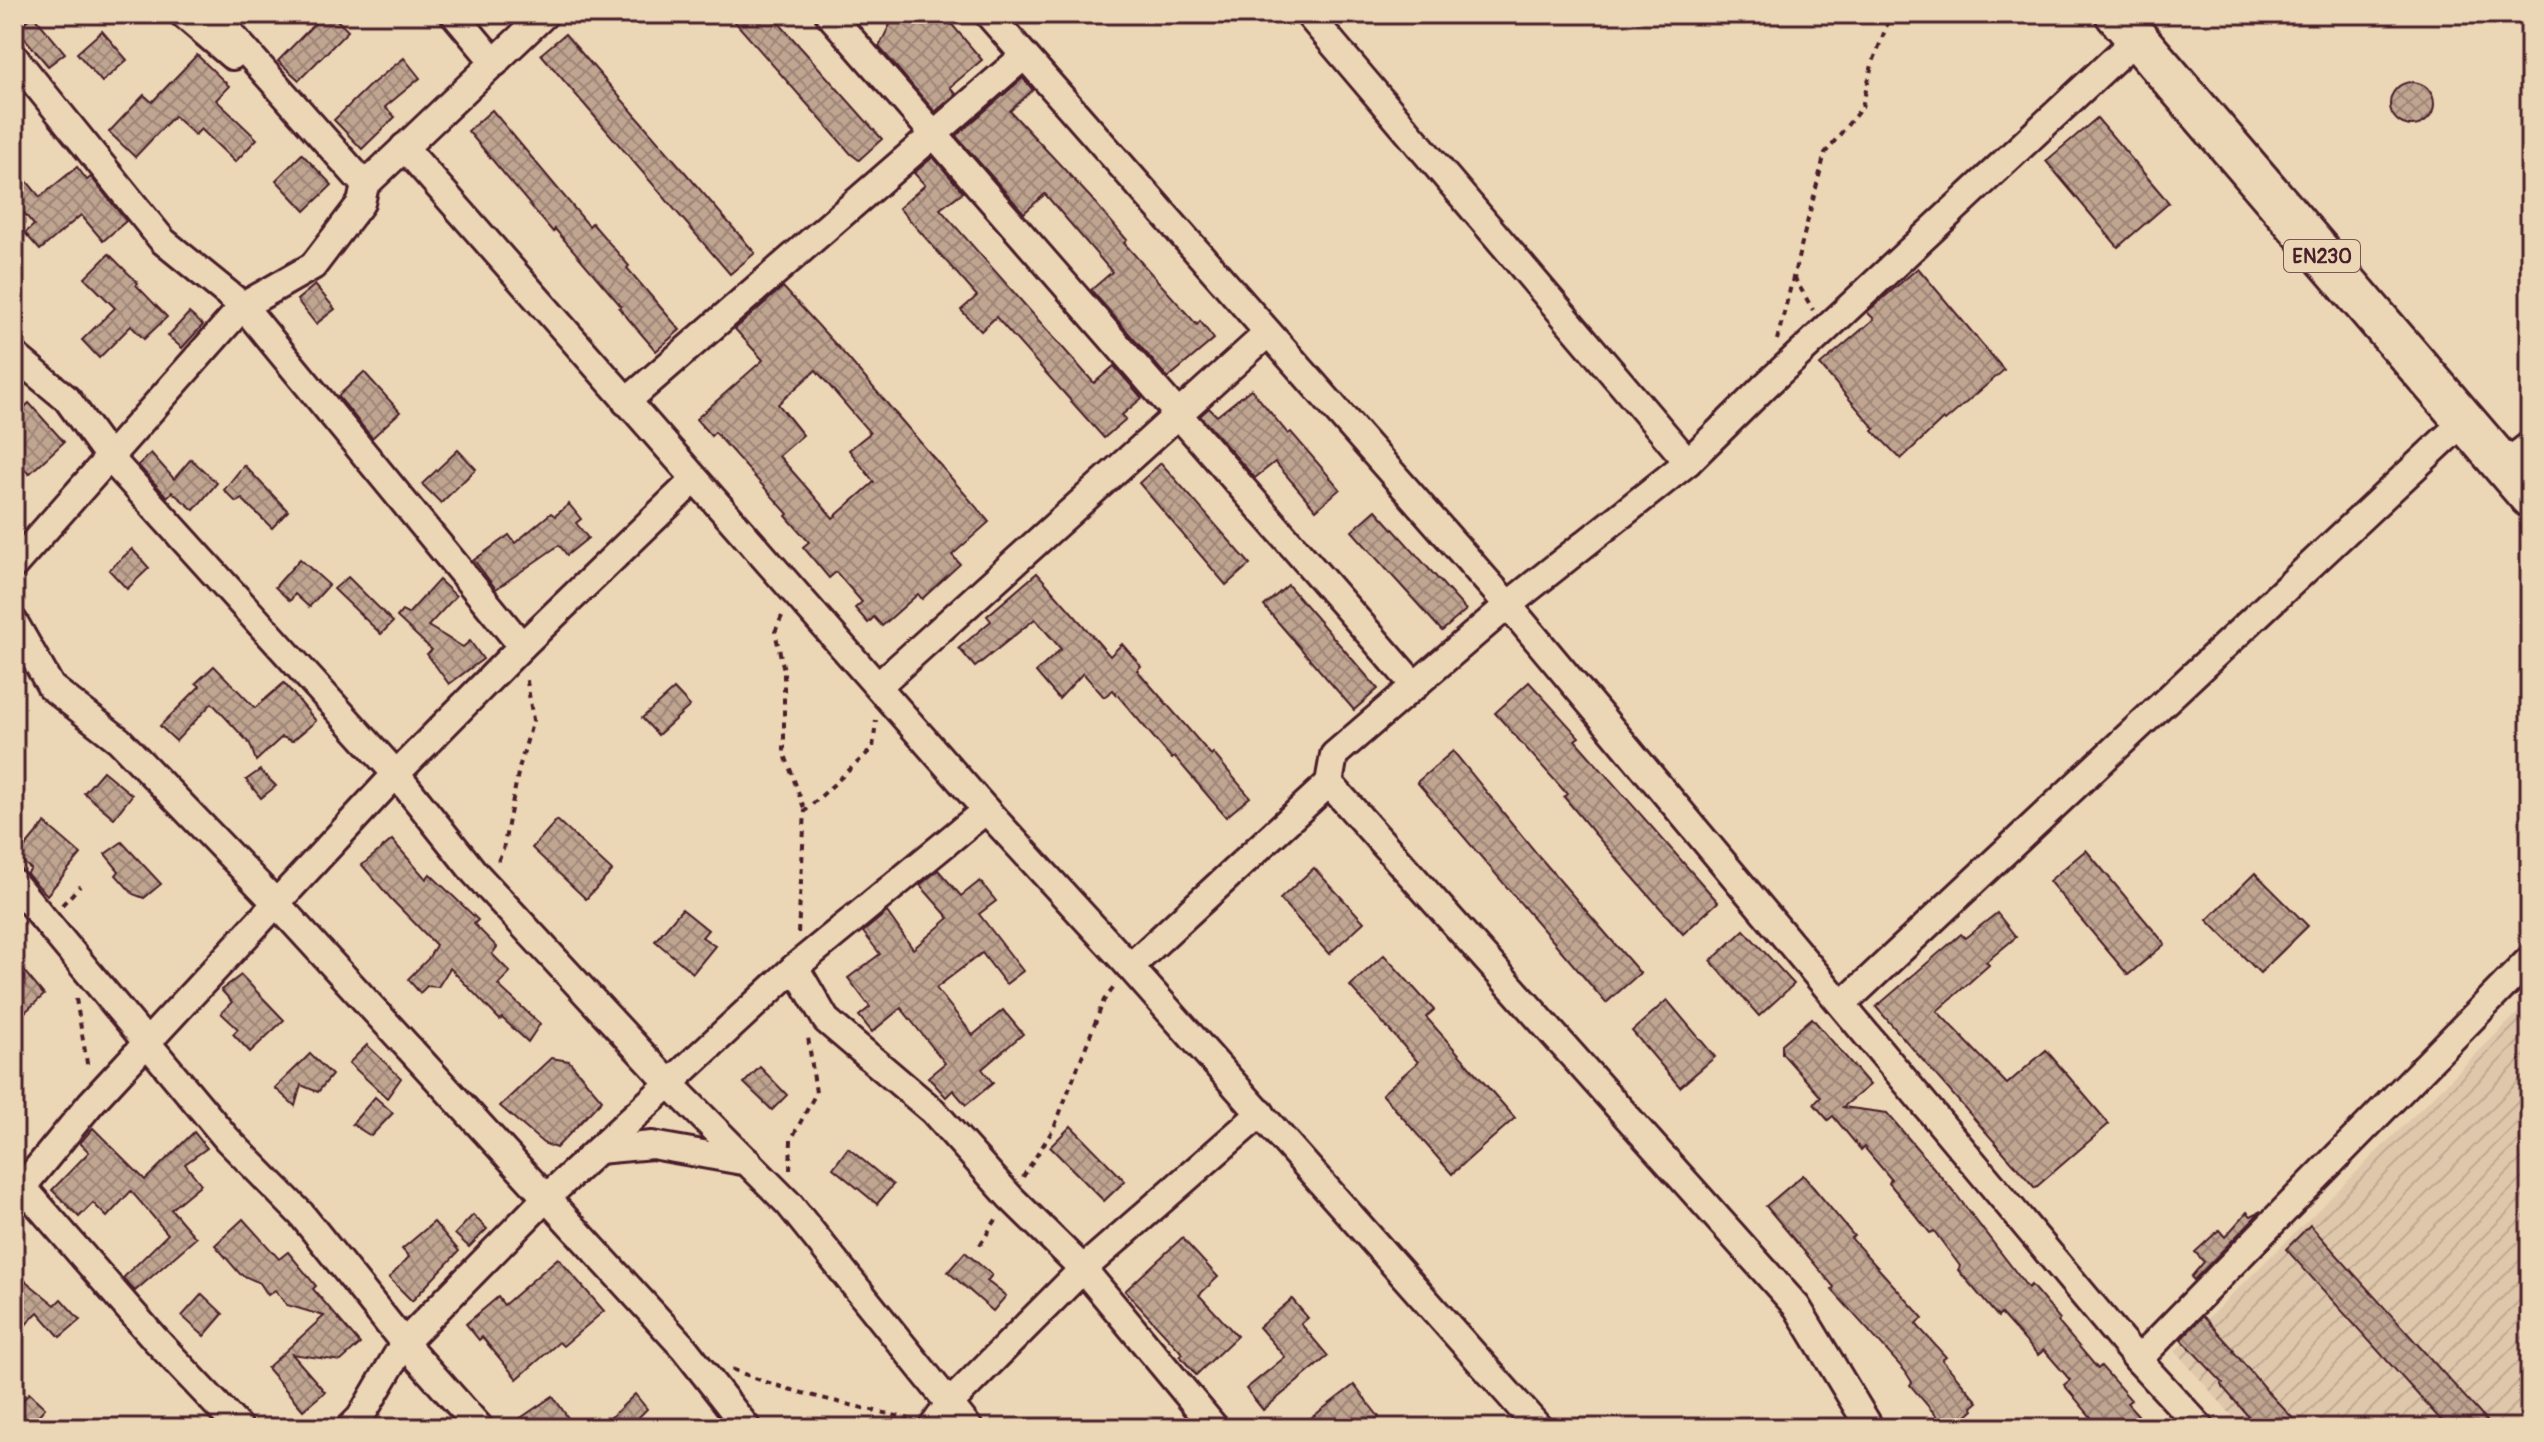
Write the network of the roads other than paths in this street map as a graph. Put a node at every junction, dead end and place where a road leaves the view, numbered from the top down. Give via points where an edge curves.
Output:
1 (183, 14) edge
2 (213, 14) edge
3 (454, 14) edge
4 (545, 14) edge
5 (829, 14) edge
6 (988, 14) edge
7 (1308, 14) edge
8 (2126, 26) edge
9 (1024, 56) junction
10 (14, 57) edge
11 (495, 63) junction
12 (289, 102) junction
13 (934, 135) junction
14 (404, 147) junction
15 (365, 185) junction
16 (243, 306) junction
17 (1268, 333) junction
18 (14, 355) edge
19 (626, 402) junction
20 (1178, 414) junction
21 (2464, 421) junction
22 (2517, 456) edge
23 (109, 457) junction
24 (1688, 462) junction
25 (695, 479) junction
26 (2530, 497) edge
27 (14, 565) edge
28 (1508, 605) junction
29 (14, 622) edge
30 (522, 646) junction
31 (878, 686) junction
32 (1415, 686) junction
33 (396, 774) junction
34 (1329, 783) junction
35 (986, 810) junction
36 (14, 883) edge
37 (276, 903) junction
38 (2530, 959) edge
39 (795, 967) junction
40 (1130, 967) junction
41 (1843, 1004) junction
42 (146, 1043) junction
43 (670, 1084) junction
44 (1261, 1113) junction
45 (598, 1150) junction
46 (748, 1162) junction
47 (17, 1187) edge
48 (546, 1198) junction
49 (1083, 1269) junction
50 (404, 1343) junction
51 (2138, 1360) junction
52 (938, 1419) edge
53 (239, 1428) edge
54 (350, 1428) edge
55 (480, 1428) edge
56 (747, 1428) edge
57 (969, 1428) edge
58 (1215, 1428) edge
59 (1539, 1428) edge
60 (1870, 1428) edge
61 (2201, 1428) edge

1 - 12 street
2 - 12 street
3 - 11 street
4 - 11 street
5 - 13 street
6 - 9 street
7 - 24 street
8 - 21 main road, EN230
8 - 24 street
9 - 13 street
9 - 17 street
10 - 16 street via 163,241
11 - 14 street
12 - 15 street
13 - 19 street
13 - 20 street
14 - 15 street
14 - 19 street
15 - 16 street via 361,203 313,266
16 - 23 street
16 - 30 street
17 - 20 street
17 - 28 street
18 - 23 street via 67,399
19 - 25 street
20 - 31 street
20 - 32 street
21 - 22 main road, EN230
21 - 41 street
22 - 26 main road, EN230
23 - 27 street
23 - 33 street
24 - 28 street
25 - 30 street
25 - 31 street
28 - 32 street
28 - 41 street
29 - 37 street via 51,687 119,740
30 - 33 street
31 - 35 street
32 - 34 street via 1334,755
33 - 37 street
33 - 43 street via 486,885
34 - 40 street
34 - 60 street via 1797,1307
35 - 39 street
35 - 40 street
36 - 42 street
37 - 42 street
37 - 48 street
38 - 51 street
39 - 43 street
39 - 49 street via 826,1020 933,1111
40 - 44 street
41 - 51 street
42 - 47 street
42 - 50 street via 227,1139 301,1214
43 - 45 street
43 - 46 street
44 - 49 street
44 - 59 street
45 - 46 street via 652,1145
45 - 48 street
46 - 52 street via 789,1204
47 - 53 street
48 - 50 street
48 - 56 street via 684,1348
49 - 52 street
49 - 58 street
50 - 54 street
50 - 55 street
51 - 61 street
52 - 57 street

